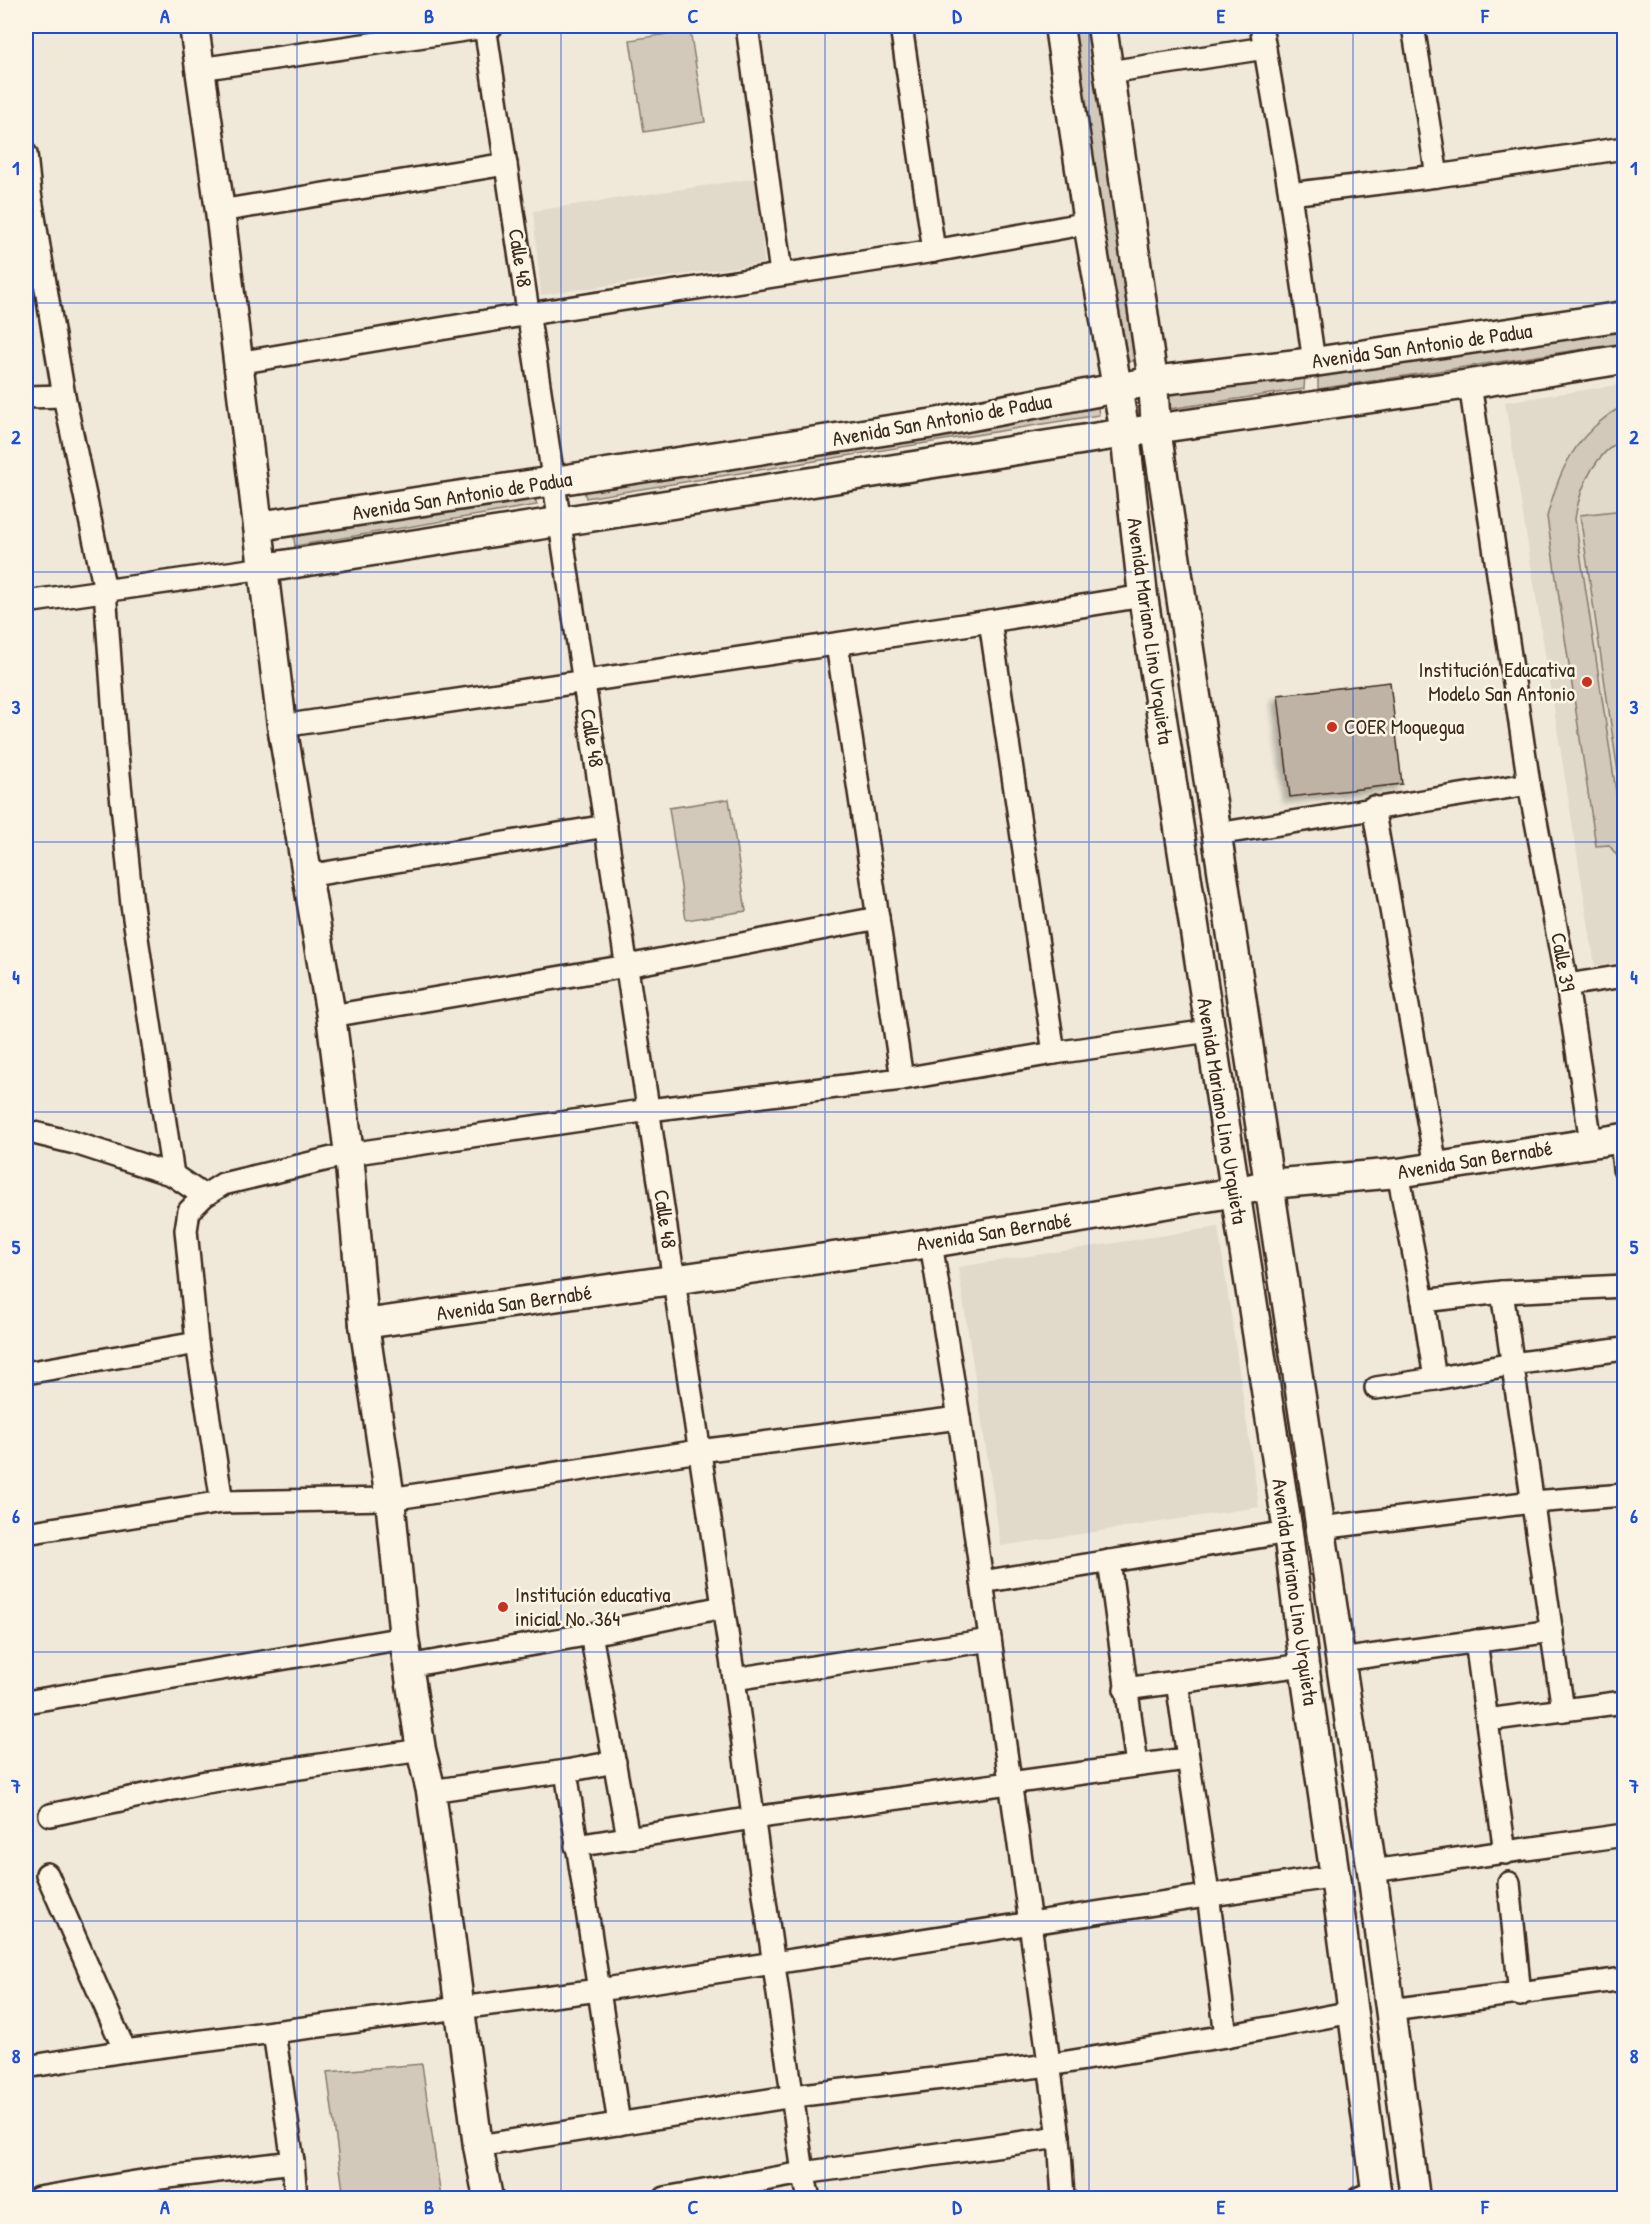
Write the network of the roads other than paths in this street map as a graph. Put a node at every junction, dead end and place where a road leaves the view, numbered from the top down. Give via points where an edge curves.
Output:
1 (194, 26) edge
2 (488, 26) edge
3 (747, 26) edge
4 (901, 26) edge
5 (1059, 26) edge
6 (1102, 26) edge
7 (1261, 26) edge
8 (1413, 26) edge
9 (1264, 48) junction
10 (200, 69) junction
11 (1109, 72) junction
12 (1624, 148) edge
13 (26, 154) edge
14 (506, 164) junction
15 (1437, 176) junction
16 (1290, 194) junction
17 (220, 211) junction
18 (1088, 223) junction
19 (934, 251) junction
20 (782, 273) junction
21 (529, 314) junction
22 (1624, 316) edge
23 (1624, 359) edge
24 (1314, 362) junction
25 (237, 363) junction
26 (1153, 381) junction
27 (1470, 384) junction
28 (1116, 388) junction
29 (64, 396) junction
30 (26, 397) edge
31 (935, 423) junction
32 (1156, 429) junction
33 (1125, 433) junction
34 (753, 451) junction
35 (941, 462) junction
36 (554, 482) junction
37 (759, 490) junction
38 (560, 522) junction
39 (259, 526) junction
40 (264, 568) junction
41 (105, 590) junction
42 (1143, 596) junction
43 (26, 602) edge
44 (990, 621) junction
45 (837, 644) junction
46 (584, 682) junction
47 (282, 726) junction
48 (1529, 784) junction
49 (1373, 807) junction
50 (606, 826) junction
51 (1217, 834) junction
52 (307, 876) junction
53 (878, 918) junction
54 (627, 966) junction
55 (1624, 976) edge
56 (1567, 985) junction
57 (331, 1016) junction
58 (1209, 1030) junction
59 (1054, 1053) junction
60 (902, 1079) junction
61 (649, 1110) junction
62 (26, 1131) edge
63 (1623, 1138) edge
64 (1591, 1142) junction
65 (349, 1154) junction
66 (1436, 1166) junction
67 (1624, 1169) edge
68 (1398, 1173) junction
69 (173, 1175) junction
70 (1269, 1185) junction
71 (1236, 1192) junction
72 (204, 1196) junction
73 (931, 1243) junction
74 (674, 1281) junction
75 (1624, 1286) edge
76 (1502, 1292) junction
77 (1423, 1301) junction
78 (364, 1324) junction
79 (197, 1343) junction
80 (1624, 1349) edge
81 (1512, 1364) junction
82 (26, 1373) edge
83 (1435, 1379) junction
84 (1376, 1388) dead end
85 (959, 1418) junction
86 (699, 1452) junction
87 (1624, 1495) edge
88 (390, 1499) junction
89 (222, 1502) junction
90 (1533, 1502) junction
91 (1320, 1528) junction
92 (1288, 1532) junction
93 (26, 1533) edge
94 (1108, 1561) junction
95 (982, 1582) junction
96 (723, 1607) junction
97 (1552, 1631) junction
98 (591, 1634) junction
99 (404, 1638) junction
100 (990, 1640) junction
101 (1476, 1641) junction
102 (1340, 1660) junction
103 (1304, 1665) junction
104 (408, 1666) junction
105 (734, 1679) junction
106 (1177, 1682) junction
107 (1125, 1689) junction
108 (26, 1702) edge
109 (1624, 1702) edge
110 (1563, 1710) junction
111 (1487, 1720) junction
112 (421, 1750) junction
113 (1186, 1759) junction
114 (615, 1762) junction
115 (1137, 1765) junction
116 (566, 1771) junction
117 (1010, 1782) junction
118 (431, 1791) junction
119 (50, 1815) dead end
120 (753, 1818) junction
121 (1624, 1835) edge
122 (628, 1838) junction
123 (576, 1846) junction
124 (1504, 1853) junction
125 (1372, 1871) junction
126 (47, 1874) dead end
127 (1335, 1876) junction
128 (1509, 1883) dead end
129 (1208, 1894) junction
130 (1030, 1923) junction
131 (775, 1962) junction
132 (1624, 1979) edge
133 (599, 1990) junction
134 (1520, 1995) junction
135 (460, 2009) junction
136 (1391, 2010) junction
137 (1352, 2012) junction
138 (274, 2032) junction
139 (1226, 2036) junction
140 (125, 2051) junction
141 (1049, 2065) junction
142 (26, 2067) edge
143 (794, 2096) junction
144 (619, 2124) junction
145 (1059, 2137) junction
146 (478, 2146) junction
147 (293, 2162) junction
148 (803, 2173) junction
149 (1370, 2196) edge
150 (38, 2199) edge
151 (297, 2199) edge
152 (488, 2199) edge
153 (665, 2199) edge
154 (809, 2199) edge
155 (1063, 2199) edge
156 (1415, 2199) edge

1 - 10 street
2 - 10 street
2 - 14 street, Calle 48
3 - 20 street
4 - 19 street
5 - 18 street, Avenida Mariano Lino Urquieta
6 - 11 street, Avenida Mariano Lino Urquieta
7 - 9 street
8 - 15 street
9 - 11 street
9 - 16 street
10 - 17 street
11 - 26 street, Avenida Mariano Lino Urquieta
12 - 15 street
13 - 29 street
14 - 17 street
14 - 21 street, Calle 48
15 - 16 street
16 - 24 street
17 - 25 street
18 - 19 street
18 - 28 street, Avenida Mariano Lino Urquieta
19 - 20 street
20 - 21 street
21 - 25 street
21 - 36 street, Calle 48
22 - 24 street, Avenida San Antonio de Padua
23 - 27 street, Avenida San Antonio de Padua
24 - 26 street, Avenida San Antonio de Padua
25 - 39 street
26 - 28 street, Avenida San Antonio de Padua
26 - 32 street, Avenida Mariano Lino Urquieta
27 - 32 street, Avenida San Antonio de Padua
27 - 48 street, Calle 39
28 - 31 street, Avenida San Antonio de Padua
28 - 33 street, Avenida Mariano Lino Urquieta
29 - 30 street
29 - 41 street
31 - 34 street, Avenida San Antonio de Padua
31 - 35 street
32 - 33 street, Avenida San Antonio de Padua
32 - 51 street, Avenida Mariano Lino Urquieta
33 - 35 street, Avenida San Antonio de Padua
33 - 42 street, Avenida Mariano Lino Urquieta
34 - 36 street, Avenida San Antonio de Padua
34 - 37 street
35 - 37 street, Avenida San Antonio de Padua
36 - 38 street, Calle 48
36 - 39 street, Avenida San Antonio de Padua
37 - 38 street, Avenida San Antonio de Padua
38 - 40 street, Avenida San Antonio de Padua
38 - 46 street, Calle 48
39 - 40 street
40 - 41 street
40 - 47 street
41 - 43 street
41 - 69 street via 132,905
42 - 44 street
42 - 58 street, Avenida Mariano Lino Urquieta
44 - 45 street
44 - 59 street
45 - 46 street
45 - 53 street
46 - 47 street
46 - 50 street, Calle 48
47 - 52 street
48 - 49 street
48 - 56 street, Calle 39
49 - 51 street
49 - 66 street
50 - 52 street
50 - 54 street, Calle 48
51 - 70 street, Avenida Mariano Lino Urquieta
52 - 57 street
53 - 54 street
53 - 60 street
54 - 57 street
54 - 61 street, Calle 48
55 - 56 street
56 - 64 street, Calle 39
57 - 65 street
58 - 59 street
58 - 71 street, Avenida Mariano Lino Urquieta
59 - 60 street
60 - 61 street
61 - 65 street
61 - 74 street, Calle 48
62 - 69 street
63 - 64 street, Avenida San Bernabé
63 - 67 street
64 - 66 street, Avenida San Bernabé
65 - 72 street via 223,1184
65 - 78 street
66 - 68 street, Avenida San Bernabé
68 - 70 street, Avenida San Bernabé
68 - 77 street
69 - 72 street
70 - 71 street, Avenida San Bernabé
70 - 91 street, Avenida Mariano Lino Urquieta
71 - 73 street, Avenida San Bernabé
71 - 92 street, Avenida Mariano Lino Urquieta
72 - 79 street via 189,1211 186,1230
73 - 74 street, Avenida San Bernabé
73 - 85 street
74 - 78 street, Avenida San Bernabé
74 - 86 street, Calle 48
75 - 76 street
76 - 77 street
76 - 81 street
77 - 83 street
78 - 88 street
79 - 82 street
79 - 89 street
80 - 81 street
81 - 83 street
81 - 90 street
83 - 84 street
85 - 86 street
85 - 95 street
86 - 88 street
86 - 96 street, Calle 48
87 - 90 street
88 - 89 street
88 - 99 street
89 - 93 street
90 - 91 street
90 - 97 street
91 - 102 street, Avenida Mariano Lino Urquieta
92 - 94 street
92 - 103 street, Avenida Mariano Lino Urquieta
94 - 95 street
94 - 107 street
95 - 100 street
96 - 98 street
96 - 105 street, Calle 48
97 - 101 street
97 - 110 street
98 - 104 street
98 - 114 street
99 - 104 street
99 - 108 street
100 - 105 street
100 - 117 street
101 - 102 street
101 - 111 street
102 - 125 street, Avenida Mariano Lino Urquieta
103 - 106 street
103 - 127 street, Avenida Mariano Lino Urquieta
104 - 112 street
105 - 120 street, Calle 48
106 - 107 street
106 - 113 street
107 - 115 street
109 - 110 street
110 - 111 street
111 - 124 street
112 - 118 street
112 - 119 street via 206,1782
113 - 115 street
113 - 129 street
114 - 116 street
114 - 122 street
115 - 117 street
116 - 118 street
116 - 123 street
117 - 120 street
117 - 130 street
118 - 135 street
120 - 122 street
120 - 131 street, Calle 48
121 - 124 street
122 - 123 street
123 - 133 street
124 - 125 street
125 - 136 street, Avenida Mariano Lino Urquieta
126 - 140 street
127 - 129 street
127 - 137 street, Avenida Mariano Lino Urquieta
128 - 134 street
129 - 130 street
129 - 139 street
130 - 131 street
130 - 141 street
131 - 133 street
131 - 143 street, Calle 48
132 - 134 street
133 - 135 street
133 - 144 street
134 - 136 street
135 - 138 street
135 - 146 street
136 - 156 street, Avenida Mariano Lino Urquieta
137 - 139 street
137 - 149 street, Avenida Mariano Lino Urquieta
138 - 140 street
138 - 147 street
139 - 141 street
140 - 142 street
141 - 143 street
141 - 145 street
143 - 144 street
143 - 148 street, Calle 48
144 - 146 street
145 - 148 street
145 - 155 street
146 - 152 street
147 - 150 street via 160,2178
147 - 151 street
148 - 153 street
148 - 154 street, Calle 48

